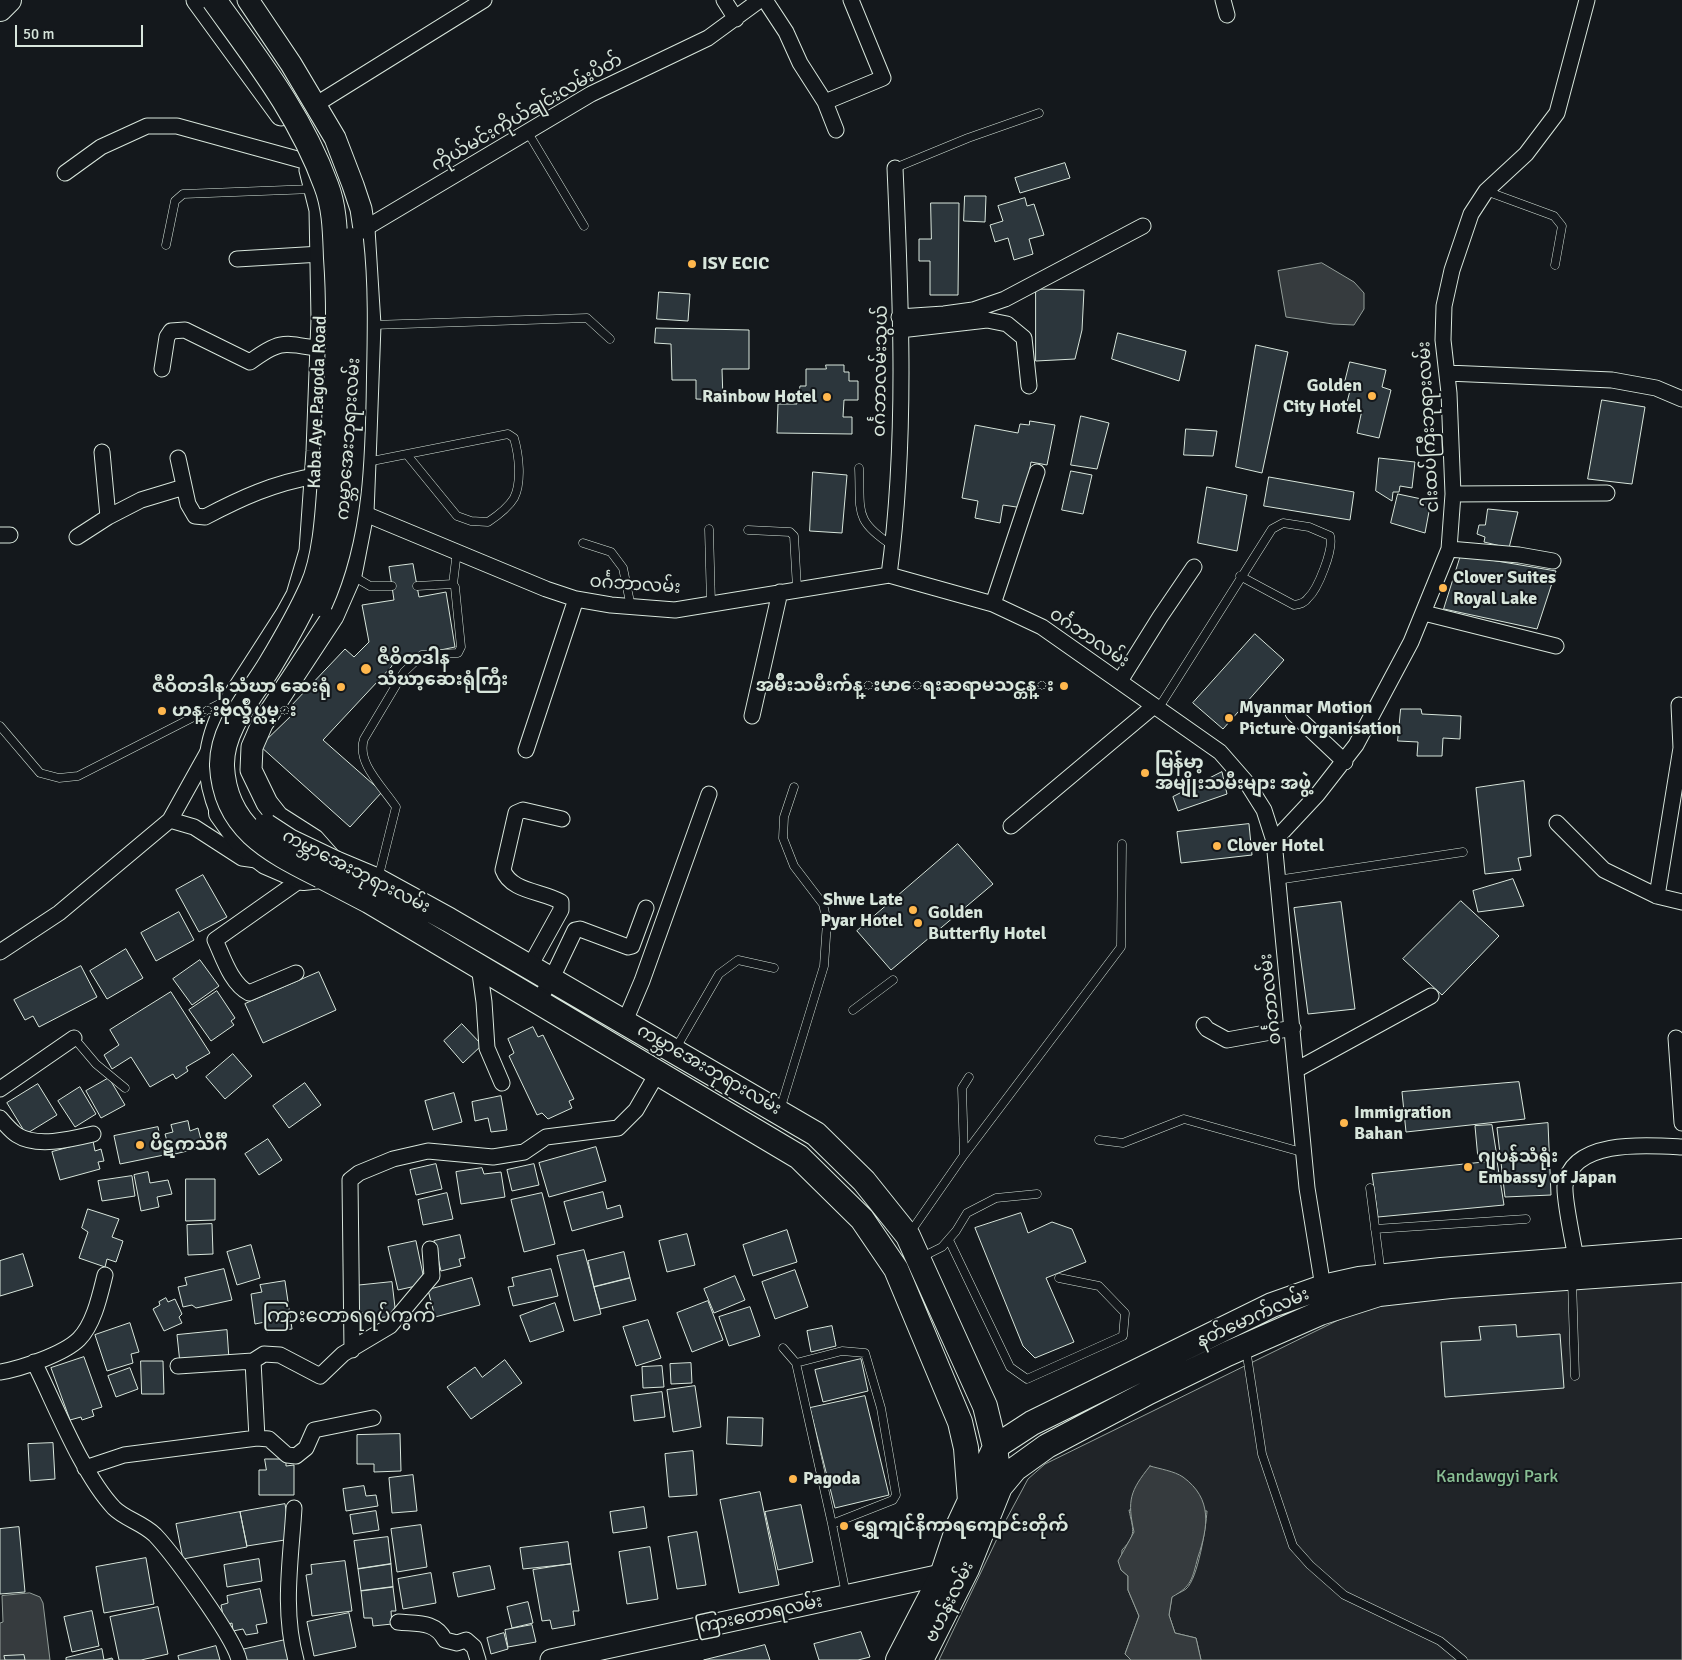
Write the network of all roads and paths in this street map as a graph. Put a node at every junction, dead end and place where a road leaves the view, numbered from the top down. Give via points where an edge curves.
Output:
1 (9, 0) edge
2 (197, 0) edge
3 (214, 0) edge
4 (230, 0) edge
5 (248, 0) edge
6 (484, 0) edge
7 (724, 0) edge
8 (760, 0) edge
9 (765, 0) edge
10 (851, 0) edge
11 (1587, 0) edge
12 (0, 9) edge
13 (736, 19) junction
14 (824, 102) junction
15 (316, 105) junction
16 (1039, 113) dead end
17 (285, 120) junction
18 (836, 130) dead end
19 (527, 131) junction
20 (308, 162) junction
21 (895, 168) joint
22 (65, 173) dead end
23 (337, 187) junction
24 (1486, 191) junction
25 (584, 226) dead end
26 (1143, 226) dead end
27 (364, 229) junction
28 (166, 245) dead end
29 (322, 254) junction
30 (237, 259) dead end
31 (1554, 264) dead end
32 (900, 323) junction
33 (370, 325) junction
34 (610, 338) dead end
35 (322, 349) junction
36 (162, 369) dead end
37 (1447, 373) junction
38 (1029, 386) dead end
39 (1682, 399) edge
40 (102, 452) dead end
41 (408, 456) junction
42 (178, 458) dead end
43 (365, 462) junction
44 (859, 468) dead end
45 (1037, 472) dead end
46 (315, 476) junction
47 (184, 486) junction
48 (1607, 493) dead end
49 (1453, 494) junction
50 (363, 513) junction
51 (108, 517) junction
52 (709, 529) dead end
53 (748, 530) dead end
54 (77, 537) dead end
55 (583, 543) dead end
56 (893, 546) junction
57 (1448, 549) junction
58 (457, 551) junction
59 (1553, 561) dead end
60 (1194, 567) dead end
61 (351, 575) junction
62 (889, 575) junction
63 (1240, 576) junction
64 (453, 584) junction
65 (392, 586) dead end
66 (417, 586) dead end
67 (797, 588) junction
68 (780, 592) junction
69 (576, 599) junction
70 (711, 604) junction
71 (993, 604) junction
72 (631, 607) junction
73 (1424, 613) junction
74 (1556, 646) dead end
75 (1120, 681) junction
76 (234, 696) junction
77 (1679, 706) dead end
78 (1156, 707) junction
79 (1294, 712) dead end
80 (752, 716) dead end
81 (0, 726) edge
82 (211, 747) junction
83 (526, 750) dead end
84 (1345, 762) junction
85 (794, 787) dead end
86 (708, 794) dead end
87 (221, 813) joint
88 (562, 819) dead end
89 (170, 820) junction
90 (1557, 823) dead end
91 (1011, 826) dead end
92 (1274, 841) junction
93 (1122, 844) dead end
94 (1463, 852) dead end
95 (266, 862) junction
96 (320, 872) junction
97 (1278, 880) junction
98 (378, 881) junction
99 (1657, 896) junction
100 (1682, 902) edge
101 (646, 908) dead end
102 (0, 952) edge
103 (479, 966) junction
104 (530, 966) junction
105 (774, 968) dead end
106 (296, 973) dead end
107 (552, 978) junction
108 (893, 980) dead end
109 (1431, 996) dead end
110 (538, 1002) junction
111 (853, 1010) dead end
112 (624, 1021) junction
113 (1204, 1025) dead end
114 (1293, 1028) junction
115 (74, 1038) joint
116 (1676, 1038) dead end
117 (675, 1050) junction
118 (1296, 1070) junction
119 (658, 1072) junction
120 (969, 1077) dead end
121 (502, 1083) dead end
122 (126, 1088) dead end
123 (0, 1089) edge
124 (779, 1112) junction
125 (0, 1118) edge
126 (1682, 1123) edge
127 (93, 1134) dead end
128 (1099, 1140) dead end
129 (807, 1145) junction
130 (1682, 1147) edge
131 (1305, 1153) junction
132 (964, 1155) junction
133 (1370, 1188) dead end
134 (1036, 1194) dead end
135 (1526, 1219) dead end
136 (1375, 1230) junction
137 (908, 1236) junction
138 (949, 1240) junction
139 (430, 1249) dead end
140 (1682, 1251) edge
141 (918, 1258) junction
142 (1574, 1268) junction
143 (1682, 1270) edge
144 (1531, 1271) junction
145 (105, 1275) dead end
146 (1382, 1276) junction
147 (1059, 1278) dead end
148 (1323, 1287) junction
149 (1320, 1313) junction
150 (1246, 1345) junction
151 (783, 1348) dead end
152 (352, 1350) junction
153 (253, 1361) junction
154 (34, 1362) junction
155 (796, 1363) junction
156 (178, 1366) dead end
157 (0, 1372) edge
158 (1575, 1376) dead end
159 (985, 1406) junction
160 (374, 1418) dead end
161 (960, 1422) junction
162 (1032, 1423) junction
163 (257, 1438) junction
164 (1046, 1446) junction
165 (995, 1447) junction
166 (85, 1468) junction
167 (1000, 1487) junction
168 (970, 1501) junction
169 (294, 1508) dead end
170 (832, 1524) junction
171 (967, 1569) junction
172 (942, 1575) junction
173 (846, 1596) junction
174 (398, 1622) dead end
175 (598, 1655) edge
176 (239, 1660) edge
177 (296, 1660) edge
178 (478, 1660) edge
179 (551, 1660) edge
180 (898, 1660) edge
181 (921, 1660) edge
182 (1463, 1660) edge

1 - 12 main road
2 - 17 main road, Kaba Aye Pagoda Road
3 - 96 main road, ကမ္ဘာအေးဘုရားလမ်း, bridge via 289,104 317,162 332,207 338,273 337,391 328,499 318,564 314,582 298,616 239,713 222,764 230,805 243,824 262,843 283,857
4 - 96 main road, ကမ္ဘာအေးဘုရားလမ်း, bridge via 295,92 317,131 334,166 347,206 352,242 354,397 350,470 338,554 334,571 311,622 243,735 235,772 244,801 266,826 289,841
5 - 15 main road, Kaba Aye Pagoda Road
6 - 15 street
7 - 13 street
8 - 13 street, ကိုယ်မင်းကိုယ်ချင်းလမ်းပိတ်
9 - 14 street
10 - 14 street via 882,78
11 - 24 street, ငါးထပ်ကြီးဘုရားလမ်း via 1558,112 1526,154
13 - 19 street, ကိုယ်မင်းကိုယ်ချင်းလမ်းပိတ် via 708,38 591,94
14 - 18 street
15 - 17 main road
15 - 23 main road, Kaba Aye Pagoda Road via 335,138
16 - 21 lane
17 - 20 main road, Kaba Aye Pagoda Road
19 - 25 lane
19 - 27 street, ကိုယ်မင်းကိုယ်ချင်းလမ်းပိတ်
20 - 22 street via 177,126 147,126 100,147
20 - 23 main road, Kaba Aye Pagoda Road
21 - 32 street, ဝင်္ဂဘာလမ်းသွယ်
23 - 27 main road, Kaba Aye Pagoda Road via 361,209
23 - 28 lane via 184,194 175,201
23 - 29 main road, Kaba Aye Pagoda Road via 320,210
24 - 31 lane via 1560,220 1562,226
24 - 37 street, ငါးထပ်ကြီးဘုရားလမ်း via 1471,214 1444,306 1443,340
26 - 32 street via 1005,299 973,310
27 - 33 main road, Kaba Aye Pagoda Road
29 - 30 street
29 - 35 main road, Kaba Aye Pagoda Road
32 - 38 street via 1000,321 1024,338
32 - 56 street, ဝင်္ဂဘာလမ်းသွယ် via 899,444
33 - 34 lane via 587,318
33 - 43 main road, Kaba Aye Pagoda Road
35 - 36 street via 276,344 250,362 185,330 171,331 167,337
35 - 46 main road, Kaba Aye Pagoda Road
37 - 39 street via 1612,380 1656,388
37 - 49 street, ငါးထပ်ကြီးဘုရားလမ်း
40 - 51 street
41 - 41 lane via 508,434 516,444 518,476 514,497 500,514 488,522 457,516
41 - 43 lane
42 - 47 street
43 - 50 main road, Kaba Aye Pagoda Road
44 - 56 lane via 862,518 872,533
45 - 71 street
46 - 47 street via 286,481 252,493 200,518 188,504
46 - 76 main road, Kaba Aye Pagoda Road via 310,551 296,595 276,633
47 - 51 street via 142,500
48 - 49 street
49 - 57 street, ငါးထပ်ကြီးဘုရားလမ်း
50 - 58 street, ဝင်္ဂဘာလမ်း
50 - 61 main road, Kaba Aye Pagoda Road
51 - 54 street
52 - 70 lane
53 - 67 lane via 790,532 794,536
55 - 72 lane via 611,552 623,568
56 - 62 street, ဝင်္ဂဘာလမ်းသွယ်
57 - 59 street
57 - 73 street, ငါးထပ်ကြီးဘုရားလမ်း
58 - 64 lane
58 - 69 street, ဝင်္ဂဘာလမ်း
60 - 75 street
61 - 65 lane via 370,586
61 - 96 main road, Kaba Aye Pagoda Road via 333,616 262,724 252,747 251,770 267,803 278,817 314,840
62 - 67 street, ဝင်္ဂဘာလမ်း
62 - 71 street, ဝင်္ဂဘာလမ်း
63 - 63 lane via 1294,605 1303,603 1310,598 1327,560 1332,543 1330,536 1309,527 1283,523 1272,529
63 - 78 lane
64 - 66 lane
64 - 98 lane via 461,647 458,653 422,655 404,672 361,748 364,760 396,807
67 - 68 street, ဝင်္ဂဘာလမ်း
68 - 70 street, ဝင်္ဂဘာလမ်း
68 - 80 street
69 - 72 street, ဝင်္ဂဘာလမ်း
69 - 83 street
70 - 72 street, ဝင်္ဂဘာလမ်း via 676,610
71 - 75 street, ဝင်္ဂဘာလမ်း via 1042,627
73 - 74 street
73 - 84 street, ငါးထပ်ကြီးဘုရားလမ်း
75 - 78 street, ဝင်္ဂဘာလမ်း
76 - 81 lane via 78,776 58,778 40,773
76 - 82 main road, Kaba Aye Pagoda Road via 215,730
77 - 99 street via 1681,748
78 - 91 street
78 - 92 street, ဝင်္ဂဘာလမ်း via 1220,752 1247,783 1264,810
79 - 84 street
82 - 87 main road, Kaba Aye Pagoda Road via 208,767 211,789
82 - 89 street
84 - 92 street, ငါးထပ်ကြီးဘုရားလမ်း
85 - 124 lane via 784,817 783,838 794,866 824,904 827,922 824,966
86 - 112 street via 642,981
87 - 95 main road, ကမ္ဘာအေးဘုရားလမ်း via 244,844
88 - 104 street via 523,810 516,813 502,870 506,879 515,884 561,902 560,910
89 - 95 street via 194,827 242,858
89 - 102 street via 59,913
90 - 99 street via 1604,870
92 - 97 street, ဝင်္ဂဘာလမ်း
93 - 132 lane via 1121,947
94 - 97 lane
95 - 96 main road, ကမ္ဘာအေးဘုရားလမ်း
96 - 98 main road, ကမ္ဘာအေးဘုရားလမ်း
96 - 103 main road, ကမ္ဘာအေးဘုရားလမ်း
96 - 106 street via 215,940 244,990 249,992
97 - 114 street, ဝင်္ဂဘာလမ်း
98 - 104 main road, ကမ္ဘာအေးဘုရားလမ်း
99 - 100 street
101 - 107 street via 632,946 576,930
103 - 110 main road, ကမ္ဘာအေးဘုရားလမ်း
103 - 121 street via 487,1048
104 - 107 main road, ကမ္ဘာအေးဘုရားလမ်း
105 - 117 lane via 738,960 719,974
107 - 110 street
107 - 112 main road, ကမ္ဘာအေးဘုရားလမ်း
108 - 111 lane
109 - 118 street
110 - 119 main road, ကမ္ဘာအေးဘုရားလမ်း
112 - 117 main road, ကမ္ဘာအေးဘုရားလမ်း
113 - 114 street via 1227,1040
114 - 118 street, ဝင်္ဂဘာလမ်း
115 - 122 lane via 96,1064
115 - 123 street
116 - 126 street
117 - 124 main road, ကမ္ဘာအေးဘုရားလမ်း
118 - 131 street, ဝင်္ဂဘာလမ်း
119 - 129 main road, ကမ္ဘာအေးဘုရားလမ်း
119 - 152 street via 636,1110 618,1128 546,1137 524,1152 493,1157 428,1151 393,1159 350,1180
120 - 132 lane via 962,1088
124 - 129 main road, ကမ္ဘာအေးဘုရားလမ်း
125 - 127 street via 18,1136 38,1141
128 - 131 lane via 1123,1143 1184,1120
129 - 137 main road, ကမ္ဘာအေးဘုရားလမ်း via 864,1181
129 - 161 main road, ကမ္ဘာအေးဘုရားလမ်း via 896,1270
130 - 142 street via 1615,1146 1590,1154 1578,1162 1565,1186
131 - 148 street, ဝင်္ဂဘာလမ်း via 1307,1188
132 - 137 lane
133 - 136 lane
134 - 138 lane via 996,1198 974,1209 967,1213
135 - 136 lane
136 - 146 lane
137 - 141 main road, ကမ္ဘာအေးဘုရားလမ်း
138 - 141 lane via 942,1247
138 - 147 lane via 1010,1367 1027,1380 1123,1336 1125,1313 1099,1286
139 - 152 street via 431,1278 390,1326
140 - 142 main road, နတ်မောက်လမ်း
141 - 159 main road, ကမ္ဘာအေးဘုရားလမ်း
142 - 143 main road, နတ်မောက်လမ်း
142 - 144 main road, နတ်မောက်လမ်း
142 - 158 lane
144 - 146 main road, နတ်မောက်လမ်း
144 - 149 main road, နတ်မောက်လမ်း via 1450,1286 1379,1294
145 - 154 street via 96,1310 79,1339
146 - 148 main road, နတ်မောက်လမ်း
148 - 149 street, ဝင်္ဂဘာလမ်း
148 - 162 main road, နတ်မောက်လမ်း via 1272,1305
149 - 150 main road, နတ်မောက်လမ်း
150 - 164 main road, နတ်မောက်လမ်း
150 - 182 lane via 1262,1454 1293,1546 1310,1566 1344,1595 1440,1641
151 - 155 lane
152 - 153 street via 320,1376 280,1355 264,1354
153 - 156 street
153 - 163 street
154 - 157 street
154 - 166 street
155 - 170 lane
155 - 170 lane via 842,1351 865,1353 881,1408 896,1495 893,1500
159 - 162 main road via 1007,1419
159 - 165 main road, ကမ္ဘာအေးဘုရားလမ်း
160 - 163 street via 314,1430 306,1448 296,1456 287,1455 269,1439
161 - 165 main road
161 - 168 main road, ကမ္ဘာအေးဘုရားလမ်း via 966,1448
162 - 165 main road, နတ်မောက်လမ်း
163 - 166 street via 124,1455
164 - 165 main road
164 - 167 main road, နတ်မောက်လမ်း via 1015,1469
165 - 167 main road, ကမ္ဘာအေးဘုရားလမ်း
165 - 168 main road
166 - 176 street via 114,1509 154,1534 169,1552 230,1639
167 - 171 main road, ဗဟန်းလမ်း
168 - 172 main road, ဗဟန်းလမ်း
169 - 177 street via 287,1612
170 - 173 lane
171 - 172 main road, ကြားတောရလမ်း
171 - 181 main road, ဗဟန်းလမ်း
172 - 173 main road, ကြားတောရလမ်း
172 - 180 main road, ဗဟန်းလမ်း
173 - 175 main road, ကြားတောရလမ်း
174 - 178 street via 431,1625 445,1640 457,1643 466,1640 474,1646
175 - 179 main road, ကြားတောရလမ်း

